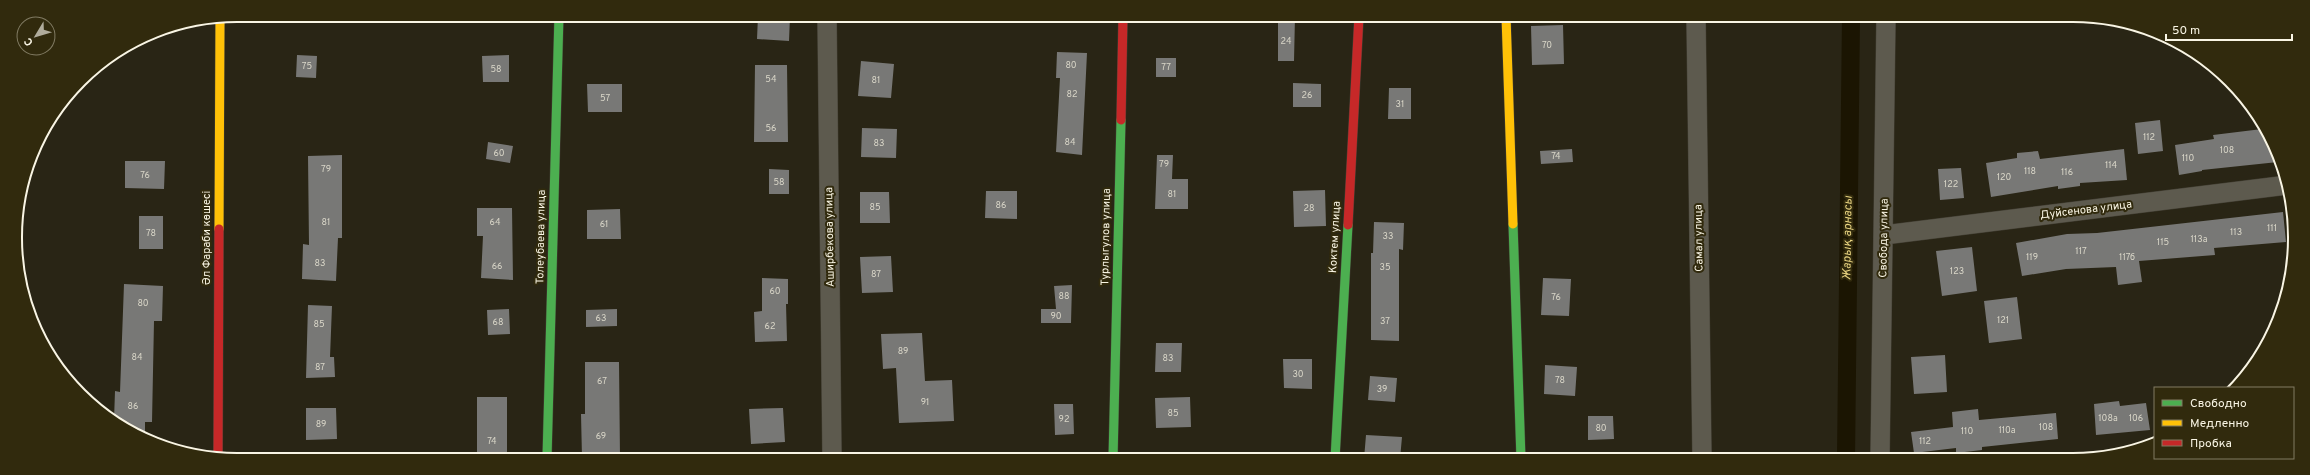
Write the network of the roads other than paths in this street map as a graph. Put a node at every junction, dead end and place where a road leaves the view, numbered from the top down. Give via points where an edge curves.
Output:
1 (220, 22) edge
2 (559, 22) edge
3 (827, 22) edge
4 (1123, 22) edge
5 (1358, 22) edge
6 (1506, 22) edge
7 (1696, 22) edge
8 (1886, 22) edge
9 (2282, 186) edge
10 (1884, 235) junction
11 (218, 452) edge
12 (547, 453) edge
13 (832, 453) edge
14 (1113, 453) edge
15 (1335, 453) edge
16 (1521, 453) edge
17 (1702, 453) edge
18 (1880, 453) edge

1 - 11 street, Әл Фараби көшесі
2 - 12 street, Толеубаева улица
3 - 13 street, Аширбекова улица
4 - 14 street, Турлыгулов улица
5 - 15 street, Коктем улица
6 - 16 street
7 - 17 street, Самал улица
8 - 10 street, Свобода улица
9 - 10 street, Дуйсенова улица
10 - 18 street, Свобода улица

